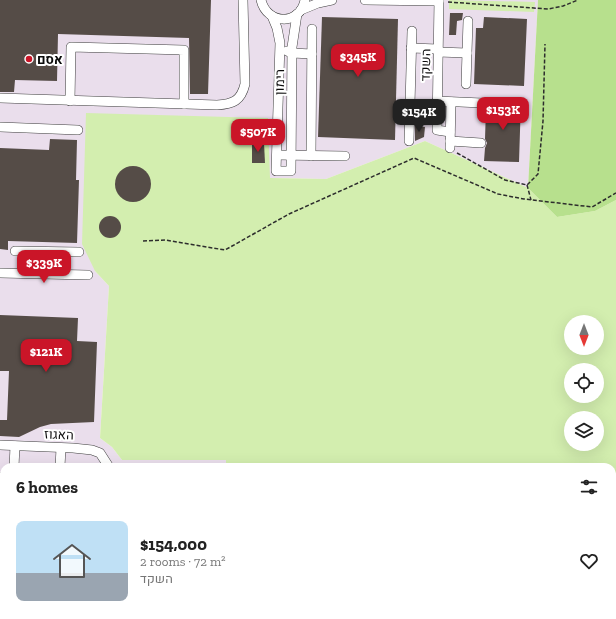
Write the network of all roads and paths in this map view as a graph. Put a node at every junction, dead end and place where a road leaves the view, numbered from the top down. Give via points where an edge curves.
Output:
1 (243, 0) edge
2 (261, 0) edge
3 (305, 0) edge
4 (332, 0) edge
5 (365, 0) edge
6 (578, 0) edge
7 (439, 1) edge
8 (299, 12) junction
9 (272, 16) junction
10 (468, 21) dead end
11 (312, 29) dead end
12 (412, 32) dead end
13 (280, 43) junction
14 (545, 44) dead end
15 (411, 48) junction
16 (438, 50) junction
17 (292, 53) junction
18 (467, 53) junction
19 (312, 54) junction
20 (466, 84) dead end
21 (0, 98) edge
22 (70, 101) junction
23 (451, 102) junction
24 (482, 103) dead end
25 (184, 104) junction
26 (437, 104) junction
27 (410, 105) junction
28 (0, 126) edge
29 (78, 130) dead end
30 (409, 141) dead end
31 (450, 141) junction
32 (481, 143) dead end
33 (277, 155) junction
34 (291, 156) junction
35 (311, 156) junction
36 (345, 156) dead end
37 (527, 185) junction
38 (616, 193) edge
39 (531, 200) junction
40 (143, 241) dead end
41 (15, 251) dead end
42 (34, 252) junction
43 (79, 252) dead end
44 (0, 272) edge
45 (33, 273) junction
46 (88, 275) dead end
47 (0, 445) edge
48 (15, 446) junction
49 (61, 448) junction
50 (14, 463) edge
51 (60, 463) edge
52 (106, 463) edge

1 - 25 street via 243,93 237,101 229,104
2 - 9 street, רימון via 264,8
3 - 8 street, רימון
4 - 8 street
5 - 7 street
6 - 7 path via 548,9
7 - 16 street, השקד
8 - 9 street via 286,19
8 - 17 street, רימון
9 - 13 street, רימון
10 - 18 street
11 - 19 street
12 - 15 street
13 - 17 street via 284,50
13 - 33 street, רימון
14 - 37 path via 543,121 538,174
15 - 16 street
15 - 27 street
16 - 18 street
16 - 26 street, השקד
17 - 19 street
17 - 34 street, רימון
18 - 20 street
19 - 35 street
21 - 22 street
22 - 25 street
22 - 25 street via 71,47 184,50
23 - 24 street
23 - 26 street
23 - 31 street
26 - 27 street
26 - 31 street, השקד via 437,130
27 - 30 street
28 - 29 street
31 - 32 street
31 - 37 path via 505,180
33 - 34 street
33 - 34 street, רימון via 276,171 291,171
34 - 35 street
35 - 36 street
37 - 39 path
38 - 39 path via 592,207
39 - 40 path via 498,194 414,158 289,214 225,250 165,240
41 - 42 street
42 - 43 street
42 - 45 street
44 - 45 street
45 - 46 street
47 - 48 street, האגוז
48 - 49 street, האגוז
48 - 50 street
49 - 51 street
49 - 52 street, האגוז via 100,453

